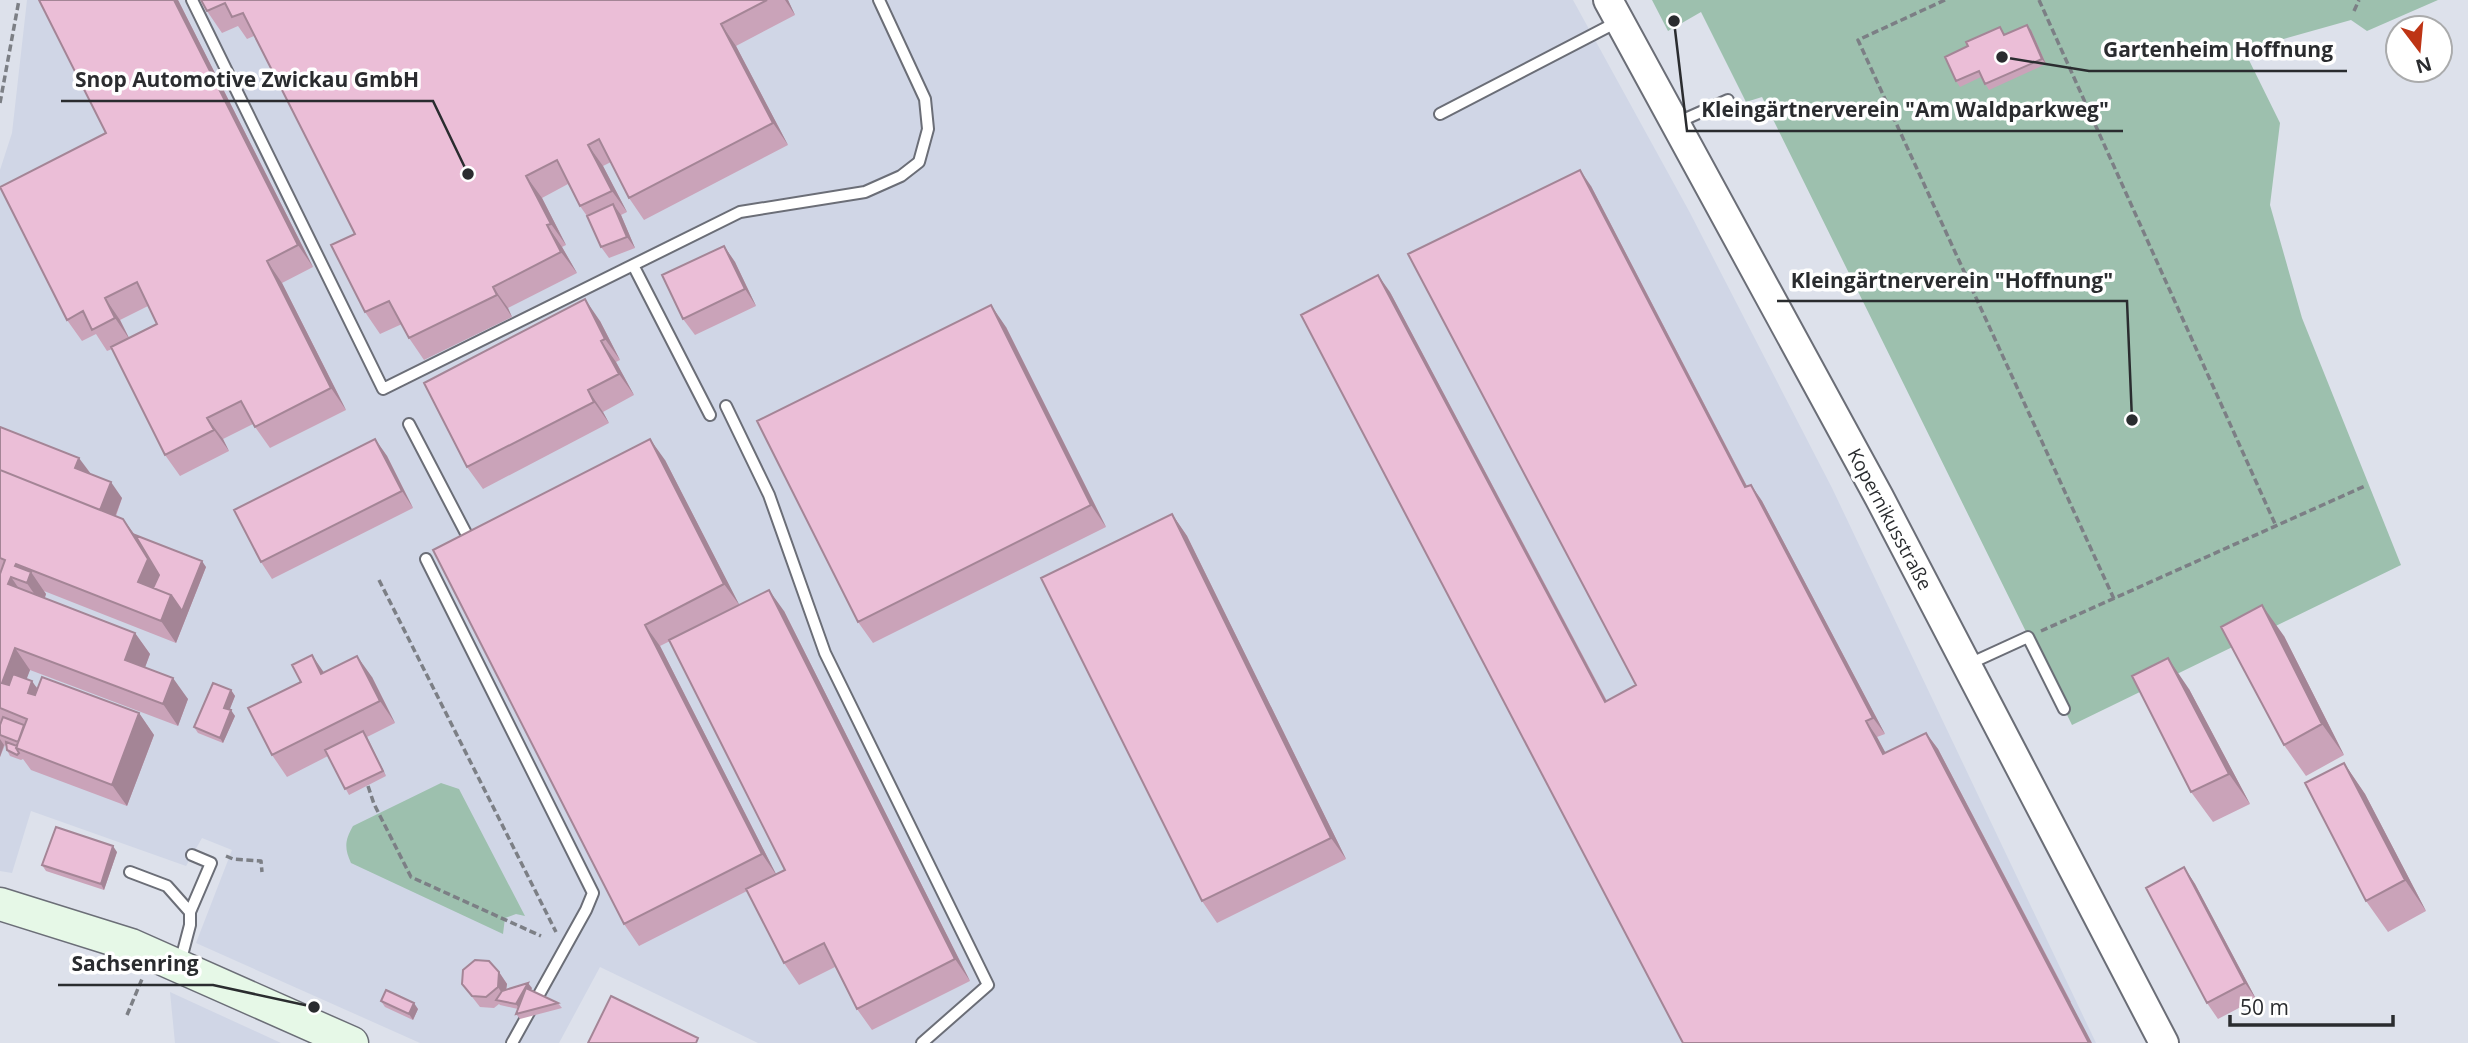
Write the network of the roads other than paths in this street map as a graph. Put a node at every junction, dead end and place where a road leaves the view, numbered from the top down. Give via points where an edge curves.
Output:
1 (192, 0) edge
2 (879, 0) edge
3 (1614, 10) edge
4 (1728, 100) dead end
5 (1440, 114) dead end
6 (1676, 123) junction
7 (633, 265) junction
8 (726, 406) dead end
9 (709, 415) dead end
10 (409, 424) dead end
11 (469, 540) edge
12 (426, 559) dead end
13 (1967, 665) junction
14 (2064, 709) dead end
15 (192, 855) dead end
16 (130, 872) dead end
17 (0, 904) edge
18 (190, 912) junction
19 (180, 966) junction
20 (352, 1043) edge
21 (512, 1043) edge
22 (922, 1043) edge
23 (2164, 1043) edge

1 - 7 lane via 383,389
2 - 7 lane via 925,99 928,130 919,162 865,192 740,212
3 - 5 lane
3 - 6 street, Kopernikusstraße
4 - 6 lane
6 - 13 street, Kopernikusstraße
7 - 9 lane
8 - 22 lane via 769,495 825,653 988,985
10 - 11 lane
12 - 21 lane via 593,893
13 - 14 lane via 2028,637
13 - 23 street, Kopernikusstraße
15 - 18 lane via 211,863
16 - 18 lane via 167,886
17 - 19 main road via 131,945
18 - 19 lane
19 - 20 main road

